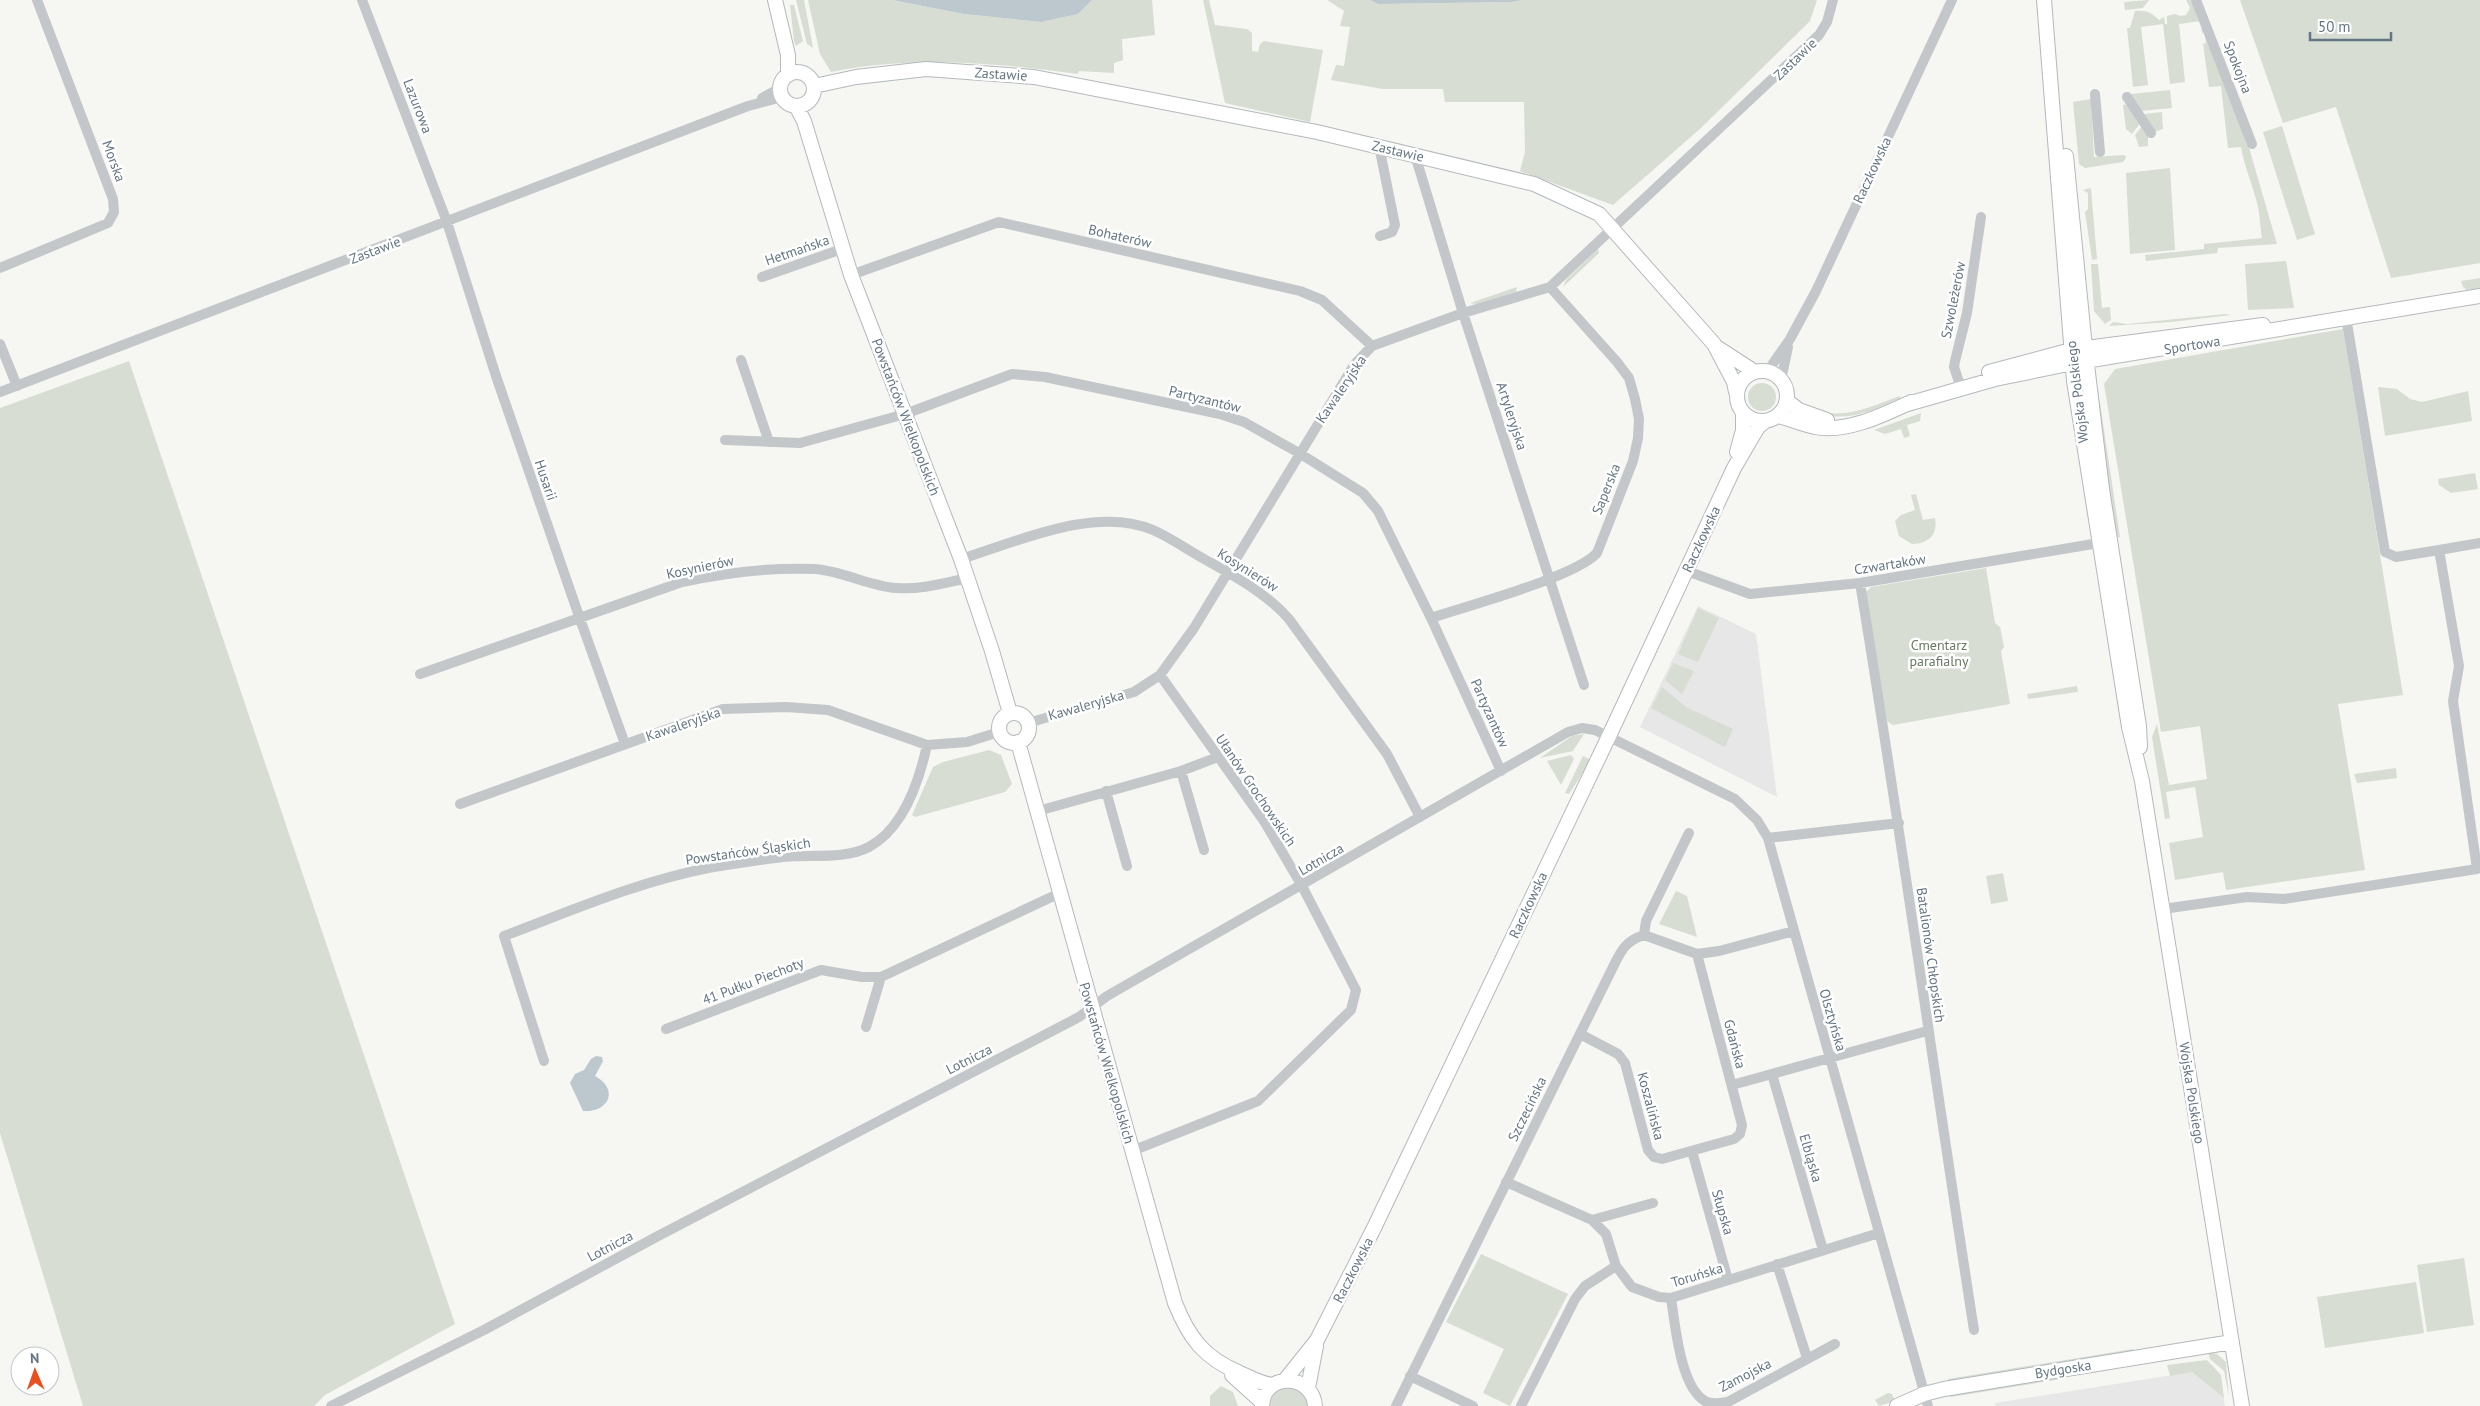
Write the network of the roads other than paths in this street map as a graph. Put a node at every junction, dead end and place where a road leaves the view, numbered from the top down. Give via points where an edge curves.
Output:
1 (37, 0) edge
2 (362, 0) edge
3 (775, 0) edge
4 (1833, 0) edge
5 (1952, 0) edge
6 (2044, 0) edge
7 (2053, 0) edge
8 (2196, 0) edge
9 (794, 74) junction
10 (813, 83) junction
11 (781, 92) junction
12 (2095, 94) dead end
13 (2127, 97) dead end
14 (802, 104) junction
15 (2151, 133) dead end
16 (2252, 144) dead end
17 (1379, 146) junction
18 (2100, 152) dead end
19 (1415, 155) junction
20 (1981, 216) dead end
21 (447, 222) junction
22 (1612, 228) junction
23 (1380, 236) dead end
24 (842, 249) junction
25 (0, 268) edge
26 (851, 275) junction
27 (762, 278) dead end
28 (1550, 287) junction
29 (2480, 296) edge
30 (1463, 313) junction
31 (2346, 317) junction
32 (1790, 339) junction
33 (0, 344) edge
34 (1714, 344) junction
35 (1372, 346) junction
36 (2079, 356) junction
37 (741, 360) dead end
38 (1761, 372) junction
39 (1781, 380) junction
40 (1960, 385) junction
41 (17, 386) junction
42 (0, 392) edge
43 (1736, 392) junction
44 (1787, 401) junction
45 (905, 414) junction
46 (1743, 414) junction
47 (1778, 416) junction
48 (1764, 422) junction
49 (1849, 425) junction
50 (725, 440) dead end
51 (769, 442) junction
52 (1299, 453) junction
53 (1734, 468) junction
54 (2480, 543) edge
55 (2099, 544) junction
56 (2439, 550) junction
57 (961, 559) junction
58 (1687, 571) junction
59 (1228, 572) junction
60 (968, 578) junction
61 (1551, 578) junction
62 (1860, 584) junction
63 (1431, 618) junction
64 (580, 619) junction
65 (420, 674) dead end
66 (1160, 675) junction
67 (1584, 685) dead end
68 (1010, 713) junction
69 (1028, 722) junction
70 (1000, 732) junction
71 (1609, 736) junction
72 (1018, 742) junction
73 (625, 744) junction
74 (927, 745) junction
75 (1218, 757) junction
76 (1181, 771) junction
77 (1501, 771) junction
78 (2142, 781) junction
79 (1106, 791) junction
80 (460, 804) dead end
81 (1038, 811) junction
82 (1420, 817) junction
83 (1899, 823) junction
84 (1689, 833) dead end
85 (1768, 838) junction
86 (1204, 850) dead end
87 (1127, 866) dead end
88 (1302, 886) junction
89 (1060, 893) junction
90 (2163, 909) junction
91 (1794, 931) junction
92 (1644, 935) junction
93 (1697, 954) junction
94 (882, 977) junction
95 (1092, 1008) junction
96 (866, 1027) dead end
97 (666, 1029) dead end
98 (1927, 1031) junction
99 (1580, 1034) junction
100 (1830, 1059) junction
101 (544, 1061) dead end
102 (1772, 1074) junction
103 (1732, 1085) junction
104 (1734, 1139) joint
105 (1132, 1151) junction
106 (1692, 1151) junction
107 (1506, 1182) junction
108 (1653, 1202) dead end
109 (1592, 1220) junction
110 (1879, 1233) junction
111 (1823, 1250) junction
112 (1777, 1264) junction
113 (1616, 1266) junction
114 (1728, 1280) junction
115 (1671, 1298) junction
116 (1974, 1330) dead end
117 (1317, 1340) junction
118 (2232, 1342) junction
119 (1834, 1344) dead end
120 (1807, 1358) junction
121 (1225, 1367) junction
122 (1410, 1376) junction
123 (1279, 1382) junction
124 (1308, 1388) junction
125 (1926, 1400) edge
126 (1262, 1404) edge
127 (1317, 1405) edge
128 (332, 1406) edge
129 (1396, 1406) edge
130 (1473, 1406) edge
131 (1521, 1406) edge
132 (1897, 1406) edge
133 (2242, 1406) edge

1 - 25 street, Morska via 107,182 114,212 108,223
2 - 21 street, Lazurowa
3 - 9 street
4 - 22 street, Zastawie via 1827,22 1819,35
5 - 32 street, Raczkowska via 1816,291
6 - 36 street, Wojska Polskiego
7 - 36 street, Wojska Polskiego
8 - 16 street, Spokojna
9 - 10 street
9 - 11 street
10 - 14 street via 812,97
10 - 17 street, Zastawie via 926,69 1034,77 1102,88
11 - 14 street via 788,104
11 - 21 street, Zastawie
12 - 18 street
13 - 15 street
14 - 24 street, Powstańców Wielkopolskich via 804,121
17 - 19 street, Zastawie
17 - 23 street via 1395,225 1392,232
19 - 22 street, Zastawie via 1534,184 1600,214
19 - 30 street, Artyleryjska
20 - 40 street, Szwoleżerów via 1967,313 1954,361
21 - 41 street, Zastawie
21 - 64 street, Husarii
22 - 28 street, Kawaleryjska
22 - 34 street
24 - 26 street, Powstańców Wielkopolskich
24 - 27 street, Hetmańska
26 - 35 street, Bohaterów via 999,222 1300,291 1322,300
26 - 45 street, Powstańców Wielkopolskich
28 - 30 street, Kawaleryjska
28 - 61 street, Saperska via 1629,378 1639,419 1633,461 1597,553 1590,560
29 - 31 street, Sportowa
30 - 35 street, Kawaleryjska
30 - 61 street, Artyleryjska
31 - 36 street, Sportowa via 2245,326
31 - 56 street via 2385,552 2396,557
32 - 38 street, Raczkowska
32 - 39 street, Raczkowska
33 - 41 street
34 - 38 street
34 - 43 street
35 - 52 street, Kawaleryjska via 1354,365
36 - 40 street, Sportowa
36 - 55 street, Wojska Polskiego
36 - 78 street, Wojska Polskiego via 2139,726
37 - 51 street
38 - 39 street
38 - 43 street via 1743,379
39 - 44 street
40 - 49 street, Sportowa
41 - 42 street, Zastawie
43 - 46 street
44 - 47 street
44 - 49 street via 1816,417
45 - 51 street, Partyzantów via 800,443
45 - 52 street, Partyzantów via 995,379 1028,374 1220,414 1244,422
45 - 57 street, Powstańców Wielkopolskich
46 - 48 street via 1749,419
46 - 53 street, Raczkowska via 1743,430
47 - 48 street
47 - 49 street, Sportowa via 1816,427
48 - 53 street, Raczkowska
50 - 51 street, Partyzantów
52 - 59 street, Kawaleryjska
52 - 63 street, Partyzantów via 1363,493 1378,511
53 - 58 street, Raczkowska
54 - 56 street
55 - 62 street, Czwartaków
55 - 78 street, Wojska Polskiego via 2129,727
56 - 90 street via 2459,666 2452,701 2477,869 2284,899 2247,897
57 - 59 street, Kosynierów via 1078,523 1105,521 1152,530
57 - 60 street, Powstańców Wielkopolskich
58 - 62 street, Czwartaków via 1750,594
58 - 71 street, Raczkowska
59 - 66 street, Kawaleryjska
59 - 82 street, Kosynierów via 1273,601 1289,619 1387,754
60 - 64 street, Kosynierów via 918,588 894,588 815,569 747,571 682,582
60 - 68 street, Powstańców Wielkopolskich
61 - 63 street, Saperska
61 - 67 street, Artyleryjska
62 - 83 street, Batalionów Chłopskich
63 - 77 street, Partyzantów
64 - 65 street, Kosynierów
64 - 73 street, Husarii
66 - 69 street, Kawaleryjska via 1134,692
66 - 75 street, Ułanów Grochowskich
68 - 69 street via 1021,715
68 - 70 street via 1001,720
69 - 72 street via 1028,732
70 - 72 street via 1005,740
70 - 74 street, Kawaleryjska via 967,742
71 - 77 street, Lotnicza via 1582,728
71 - 85 street, Olsztyńska via 1735,798 1747,808
71 - 117 street, Raczkowska via 1374,1228
72 - 81 street, Powstańców Wielkopolskich
73 - 74 street, Kawaleryjska via 723,709 786,706 828,710
73 - 80 street, Kawaleryjska
74 - 101 street, Powstańców Śląskich via 924,763 898,821 868,848 844,854 783,857 670,877 626,889 504,936
75 - 76 street
75 - 88 street, Ułanów Grochowskich via 1264,821
76 - 79 street
76 - 86 street
77 - 82 street, Lotnicza
78 - 90 street, Wojska Polskiego
79 - 81 street
79 - 87 street
81 - 89 street, Powstańców Wielkopolskich
82 - 88 street, Lotnicza
83 - 85 street
83 - 98 street, Batalionów Chłopskich
84 - 92 street via 1646,921
85 - 91 street, Olsztyńska
88 - 95 street, Lotnicza via 1107,996
88 - 105 street, Ułanów Grochowskich via 1353,982 1356,990 1351,1010 1258,1101
89 - 94 street, 41 Pułku Piechoty
89 - 95 street, Powstańców Wielkopolskich
90 - 118 street, Wojska Polskiego
91 - 93 street
91 - 100 street, Olsztyńska
92 - 93 street
92 - 99 street, Szczecińska via 1624,945
93 - 103 street, Gdańska
94 - 96 street
94 - 97 street, 41 Pułku Piechoty via 821,970
95 - 105 street, Powstańców Wielkopolskich
95 - 128 street, Lotnicza via 484,1330
98 - 100 street
98 - 116 street, Batalionów Chłopskich
99 - 106 street, Koszalińska via 1618,1054 1625,1063 1648,1150 1654,1157 1662,1159
99 - 107 street, Szczecińska
100 - 102 street
100 - 110 street, Olsztyńska
102 - 103 street
102 - 111 street, Elbląska
103 - 104 street, Gdańska via 1742,1125 1740,1134
104 - 106 street, Koszalińska
105 - 121 street, Powstańców Wielkopolskich via 1181,1317 1198,1345
106 - 114 street, Słupska
107 - 109 street, Toruńska
107 - 122 street, Szczecińska
108 - 109 street
109 - 113 street, Toruńska via 1606,1234
110 - 111 street, Toruńska
110 - 125 street, Olsztyńska
111 - 112 street, Toruńska
112 - 114 street, Toruńska
112 - 120 street
113 - 115 street, Toruńska via 1632,1287
113 - 131 street via 1585,1286 1575,1299
114 - 115 street, Toruńska
115 - 120 street, Zamojska via 1686,1372 1693,1388 1705,1402 1728,1402
117 - 123 street, Raczkowska
117 - 124 street, Raczkowska
118 - 125 street, Bydgoska
118 - 133 street, Wojska Polskiego
119 - 120 street
121 - 123 street, Powstańców Wielkopolskich via 1263,1384
121 - 126 street, Powstańców Wielkopolskich
122 - 129 street, Szczecińska
122 - 130 street
123 - 124 street, Powstańców Wielkopolskich via 1294,1380
123 - 126 street, Raczkowska via 1264,1395
124 - 127 street
125 - 132 street, Bydgoska

